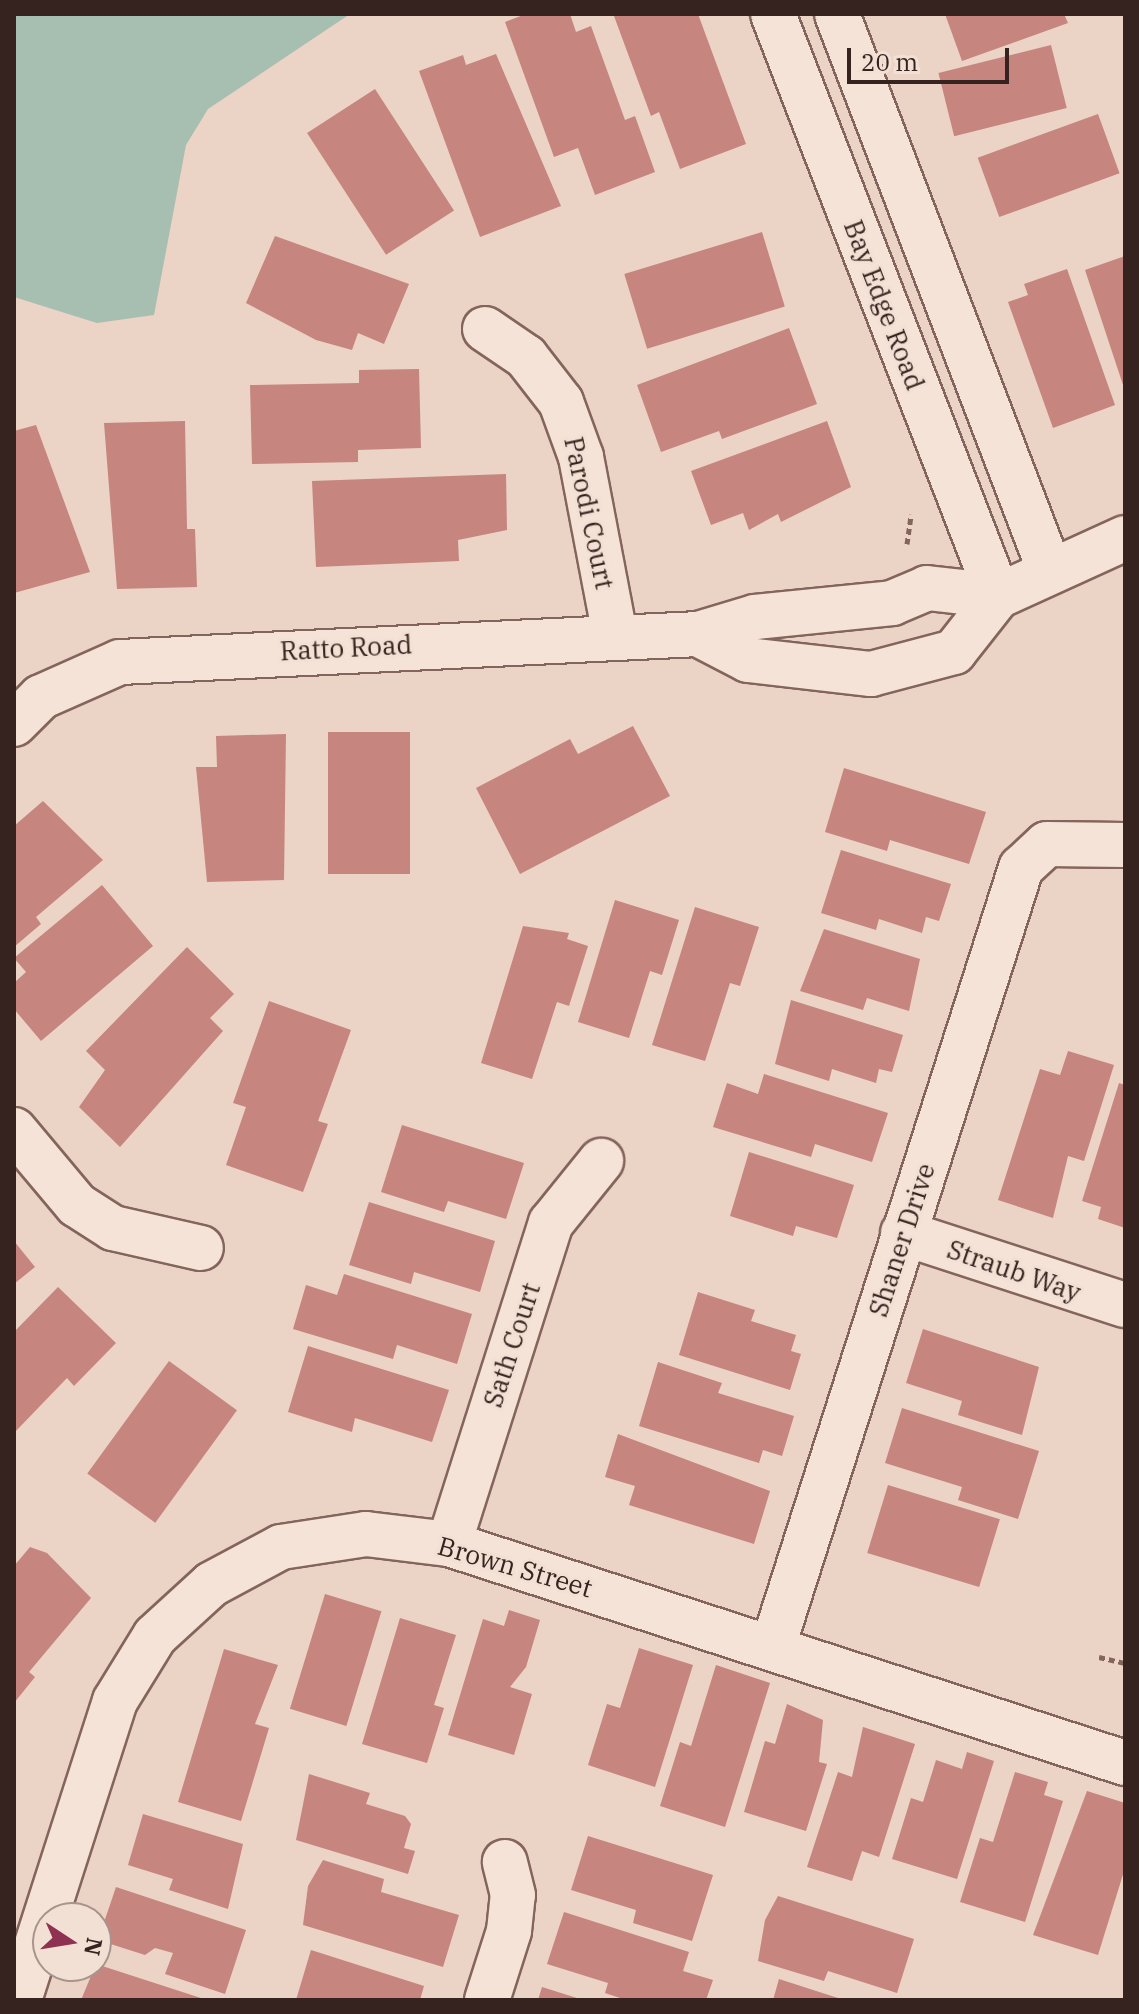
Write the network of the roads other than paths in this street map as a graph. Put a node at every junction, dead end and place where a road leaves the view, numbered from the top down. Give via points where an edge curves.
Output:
1 (773, 14) edge
2 (837, 14) edge
3 (485, 329) dead end
4 (1125, 538) edge
5 (1050, 571) junction
6 (998, 596) junction
7 (698, 634) junction
8 (615, 636) junction
9 (14, 724) edge
10 (1125, 845) edge
11 (14, 1130) edge
12 (601, 1161) dead end
13 (903, 1233) junction
14 (201, 1248) dead end
15 (1125, 1305) edge
16 (449, 1544) junction
17 (773, 1646) junction
18 (1125, 1763) edge
19 (505, 1862) dead end
20 (19, 2000) edge
21 (487, 2000) edge

1 - 6 street, Bay Edge Road
2 - 5 street
3 - 8 street, Parodi Court via 526,357 561,402 581,457
4 - 5 street
5 - 6 street
6 - 7 street, Ratto Road via 927,588 892,603 755,617
6 - 7 street, Ratto Road via 954,652 871,674 748,660
7 - 8 street, Ratto Road
8 - 9 street, Ratto Road via 120,662 41,697
10 - 13 street, Shaner Drive via 1047,844 1021,868
11 - 14 street via 77,1205 157,1243
12 - 16 street, Sath Court via 551,1223
13 - 15 street, Straub Way
13 - 17 street, Shaner Drive
16 - 17 street, Brown Street
16 - 20 street, Brown Street via 366,1534 281,1547 212,1584 155,1636 115,1701
17 - 18 street, Brown Street
19 - 21 street via 513,1895 509,1931

